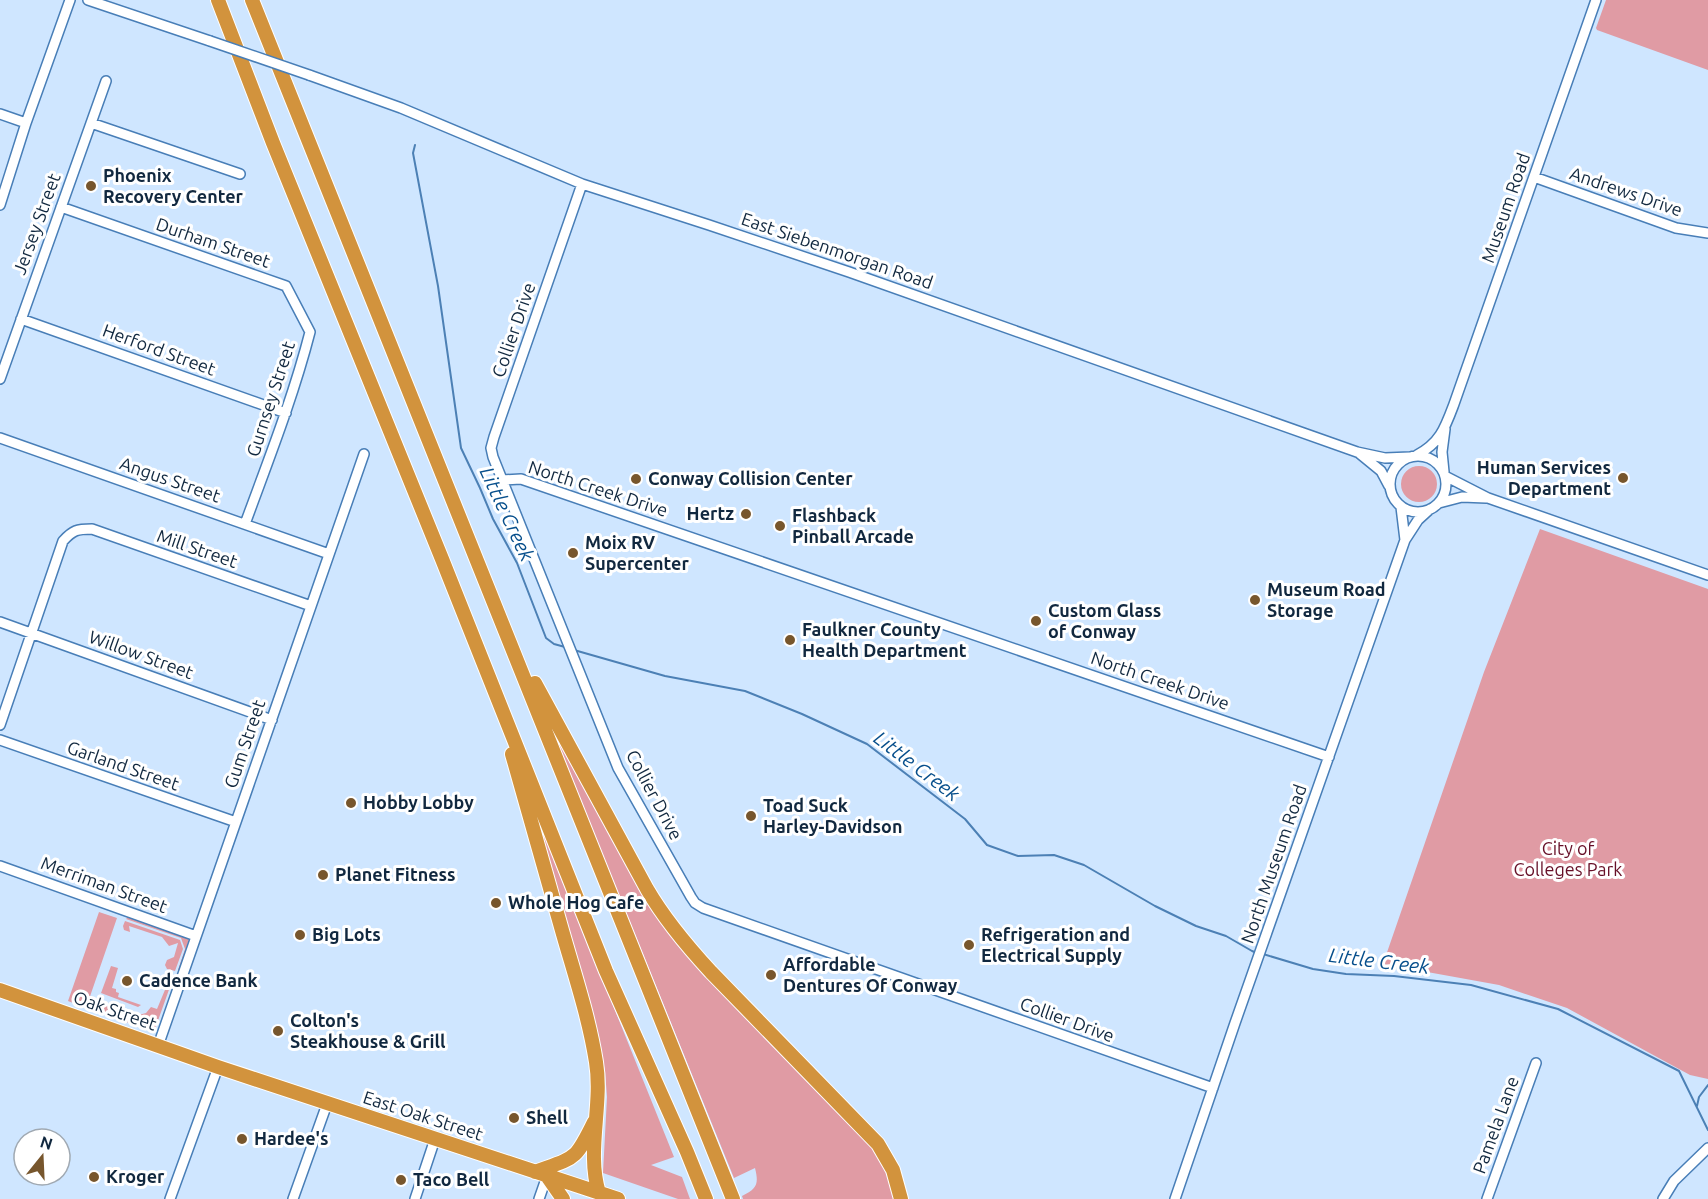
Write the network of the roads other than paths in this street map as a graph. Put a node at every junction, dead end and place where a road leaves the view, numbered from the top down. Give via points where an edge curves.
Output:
1 (70, 0) edge
2 (88, 0) edge
3 (218, 0) edge
4 (252, 0) edge
5 (1596, 0) edge
6 (106, 81) dead end
7 (0, 114) edge
8 (26, 123) junction
9 (91, 123) junction
10 (240, 174) dead end
11 (1534, 177) junction
12 (582, 184) junction
13 (0, 205) edge
14 (61, 207) junction
15 (1708, 232) edge
16 (285, 286) joint
17 (21, 319) junction
18 (0, 379) edge
19 (286, 413) junction
20 (1445, 426) junction
21 (0, 438) edge
22 (1357, 452) junction
23 (364, 454) dead end
24 (1413, 456) junction
25 (1445, 474) junction
26 (502, 480) junction
27 (1390, 491) junction
28 (1488, 498) junction
29 (1439, 503) junction
30 (1401, 507) junction
31 (1430, 510) junction
32 (245, 524) junction
33 (1405, 540) junction
34 (329, 554) junction
35 (1708, 575) edge
36 (311, 606) junction
37 (0, 622) edge
38 (504, 627) junction
39 (32, 633) junction
40 (492, 683) junction
41 (272, 720) junction
42 (0, 725) edge
43 (0, 740) edge
44 (1329, 757) junction
45 (236, 822) junction
46 (0, 866) edge
47 (196, 936) junction
48 (0, 990) edge
49 (158, 1046) junction
50 (1536, 1063) dead end
51 (218, 1067) junction
52 (1213, 1088) junction
53 (327, 1104) junction
54 (597, 1117) junction
55 (435, 1139) junction
56 (1708, 1148) edge
57 (541, 1174) junction
58 (593, 1195) edge
59 (171, 1199) edge
60 (293, 1199) edge
61 (415, 1199) edge
62 (538, 1199) edge
63 (563, 1199) edge
64 (618, 1199) edge
65 (706, 1199) edge
66 (734, 1199) edge
67 (901, 1199) edge
68 (1175, 1199) edge
69 (1487, 1199) edge
70 (1663, 1199) edge

1 - 8 street
2 - 12 street, East Siebenmorgan Road, bridge via 401,108
3 - 40 highway
4 - 38 highway
5 - 11 street, Museum Road
6 - 9 street, Jersey Street
7 - 8 street
8 - 13 street
9 - 10 street
9 - 14 street, Jersey Street
11 - 15 street, Andrews Drive via 1676,228
11 - 20 street, Museum Road
12 - 22 street, East Siebenmorgan Road via 849,272
12 - 26 street, Collier Drive via 491,448
14 - 16 street, Durham Street
14 - 17 street, Jersey Street
16 - 19 street, Gurnsey Street via 309,332
17 - 18 street, Jersey Street
17 - 19 street, Herford Street
19 - 32 street, Gurnsey Street
20 - 24 street, Museum Road via 1435,444
20 - 25 street, Museum Road
21 - 32 street, Angus Street
22 - 24 street, East Siebenmorgan Road via 1385,458
22 - 27 street, East Siebenmorgan Road via 1381,471
23 - 34 street, Gum Street
24 - 25 street via 1433,460
24 - 27 street via 1396,466
25 - 28 street
25 - 29 street via 1446,488
26 - 44 street, North Creek Drive via 521,479
26 - 52 street, Collier Drive via 618,768 695,903
27 - 30 street
28 - 29 street via 1462,497
28 - 35 street
29 - 31 street
30 - 31 street via 1416,512
30 - 33 street, North Museum Road
31 - 33 street, North Museum Road
32 - 34 street, Angus Street
33 - 44 street, North Museum Road
34 - 36 street, Gum Street
36 - 39 street, Mill Street via 92,529 82,529 63,541
36 - 41 street, Gum Street
37 - 39 street, Willow Street
38 - 66 highway
38 - 67 highway via 663,915 705,966 878,1144 893,1170
39 - 41 street, Willow Street
39 - 42 street
40 - 54 highway via 590,1028 597,1072
40 - 65 highway via 606,971
41 - 45 street, Gum Street
43 - 45 street, Garland Street
44 - 52 street, North Museum Road
45 - 47 street, Gum Street
46 - 47 street, Merriman Street
47 - 49 street, Gum Street
48 - 49 highway, Oak Street
49 - 51 highway, Oak Street
50 - 69 street, Pamela Lane
51 - 53 highway, East Oak Street
51 - 59 street
52 - 68 street, North Museum Road
53 - 55 highway, East Oak Street
53 - 60 street
54 - 57 highway via 575,1156
54 - 58 highway
55 - 57 highway, East Oak Street
55 - 61 street
56 - 70 street via 1674,1181
57 - 58 highway, East Oak Street
57 - 62 street
57 - 63 highway
58 - 64 highway, East Oak Street

